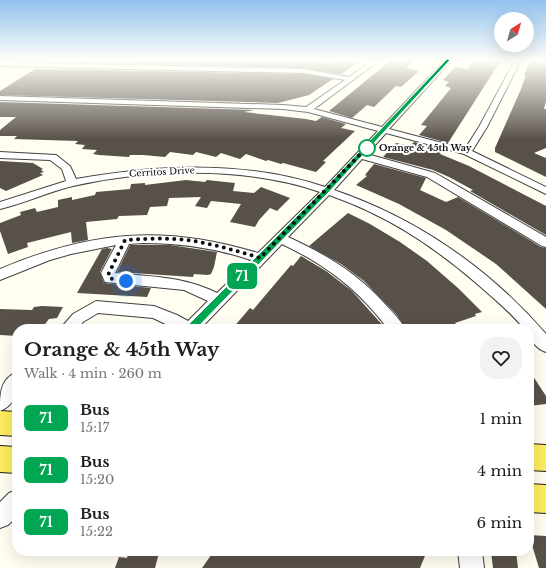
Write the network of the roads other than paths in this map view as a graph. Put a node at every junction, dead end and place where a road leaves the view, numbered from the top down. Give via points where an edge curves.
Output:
1 (340, 87) edge
2 (424, 87) edge
3 (504, 87) edge
4 (0, 98) edge
5 (308, 110) junction
6 (383, 130) junction
7 (467, 152) junction
8 (0, 155) edge
9 (360, 155) junction
10 (72, 184) junction
11 (327, 191) junction
12 (546, 191) edge
13 (0, 206) edge
14 (279, 238) junction
15 (125, 240) junction
16 (546, 243) edge
17 (260, 258) junction
18 (0, 275) edge
19 (218, 300) junction
20 (73, 324) edge
21 (180, 324) edge
22 (194, 324) edge
23 (393, 324) edge
24 (527, 324) edge
25 (534, 332) edge
26 (546, 345) edge
27 (12, 386) edge
28 (0, 402) edge
29 (0, 423) edge
30 (12, 424) edge
31 (534, 457) edge
32 (546, 458) edge
33 (0, 459) edge
34 (12, 460) edge
35 (534, 498) edge
36 (546, 499) edge
37 (12, 506) edge
38 (0, 517) edge
39 (471, 556) edge
40 (472, 568) edge

1 - 5 street
2 - 6 street
3 - 7 street
4 - 5 street via 283,107
5 - 6 street
6 - 7 street
6 - 9 street
7 - 12 street
8 - 10 street via 53,157 66,168
9 - 11 street
9 - 16 street via 431,175
10 - 11 street, Cerritos Drive via 119,174 191,170 285,179
10 - 13 street, Cerritos Drive
11 - 14 street
11 - 24 street, Cerritos Drive via 396,220 431,242 471,272
14 - 17 street
14 - 23 street via 312,253 360,285
15 - 17 street via 150,238 192,241
15 - 18 street via 69,250 23,264
15 - 19 street via 109,270 109,277 115,280 184,285
17 - 19 street
19 - 22 street
20 - 21 street via 96,307 154,312
25 - 26 street, Cerritos Drive
27 - 28 street
29 - 30 main road
31 - 32 main road
33 - 34 main road
35 - 36 main road
37 - 38 street
39 - 40 street

